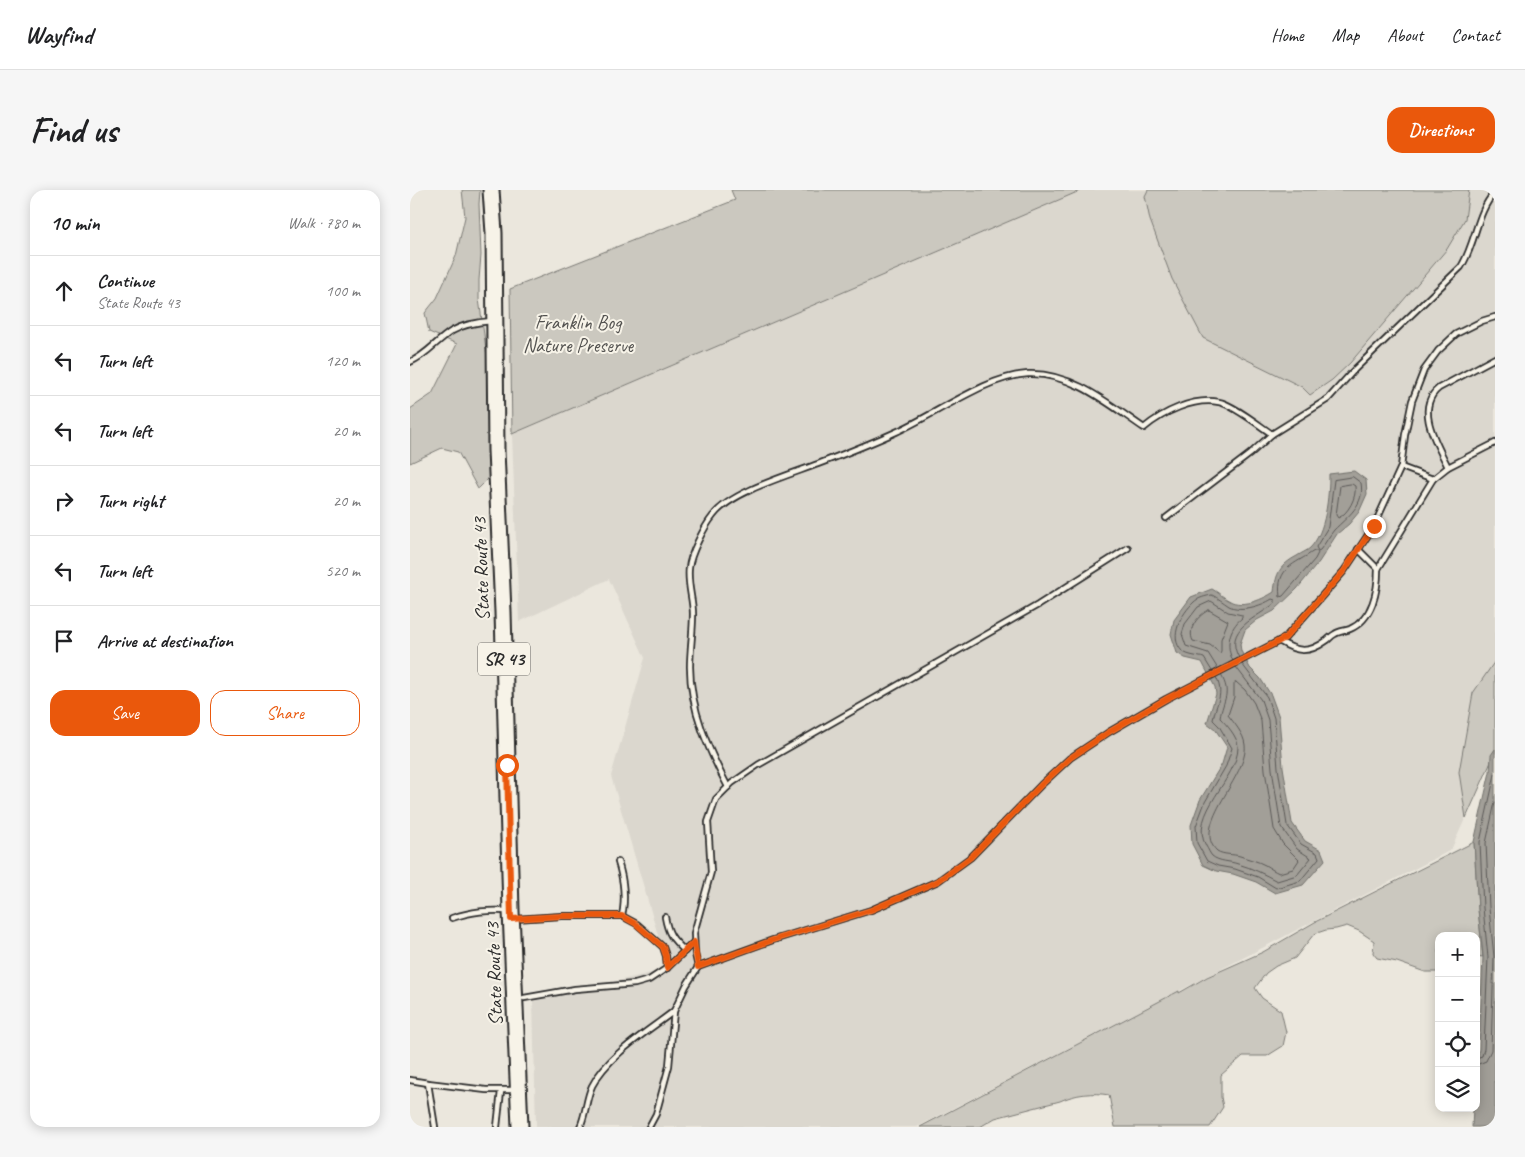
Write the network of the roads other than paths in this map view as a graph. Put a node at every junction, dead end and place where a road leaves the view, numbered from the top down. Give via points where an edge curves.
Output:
1 (491, 190) edge
2 (1495, 192) edge
3 (1495, 317) edge
4 (494, 321) junction
5 (1495, 358) edge
6 (410, 362) edge
7 (1272, 434) junction
8 (1495, 443) edge
9 (1402, 467) junction
10 (1448, 467) junction
11 (1433, 479) junction
12 (1166, 518) dead end
13 (1128, 548) dead end
14 (1358, 550) junction
15 (1378, 568) junction
16 (1279, 641) junction
17 (728, 787) junction
18 (618, 862) dead end
19 (511, 915) junction
20 (622, 916) junction
21 (665, 917) dead end
22 (452, 918) dead end
23 (694, 942) junction
24 (685, 951) junction
25 (698, 967) junction
26 (667, 968) junction
27 (524, 998) dead end
28 (674, 1011) junction
29 (410, 1080) edge
30 (428, 1083) junction
31 (518, 1090) junction
32 (501, 1091) junction
33 (435, 1127) edge
34 (497, 1127) edge
35 (520, 1127) edge
36 (580, 1127) edge
37 (649, 1127) edge

1 - 4 main road, State Route 43 / SR 43
2 - 7 lane via 1480,215 1461,266 1328,399
3 - 9 lane via 1456,334 1424,370 1412,401
4 - 6 lane via 452,331
4 - 19 main road, State Route 43 / SR 43
5 - 10 lane via 1431,394 1427,414 1430,428
7 - 12 lane
7 - 17 lane via 1220,402 1205,401 1167,411 1144,428 1071,382 1029,374 997,381 898,432 782,477 724,505 700,538 689,568 693,612 690,668 693,694 704,733
8 - 10 lane
9 - 11 lane
9 - 14 lane via 1374,526
10 - 11 lane
11 - 15 lane
13 - 17 lane via 1038,605 758,764
14 - 15 lane
14 - 16 lane via 1344,571
15 - 16 lane via 1374,601 1362,621 1303,652
16 - 25 lane via 1109,732 1070,758 971,857 938,881 871,910
17 - 23 lane via 716,799 708,822 711,872
18 - 20 lane via 624,882
19 - 20 lane
19 - 22 lane via 486,910
19 - 31 main road, State Route 43 / SR 43
20 - 26 lane via 663,947
21 - 24 lane via 668,932
23 - 24 lane
23 - 25 lane
24 - 26 lane
25 - 28 lane
26 - 27 lane via 657,976 635,984 575,989
28 - 36 lane via 625,1048 603,1071 592,1087
28 - 37 lane via 669,1066 656,1114
29 - 30 lane
30 - 32 lane
30 - 33 lane
31 - 32 lane
31 - 35 main road, State Route 43 / SR 43
32 - 34 lane

